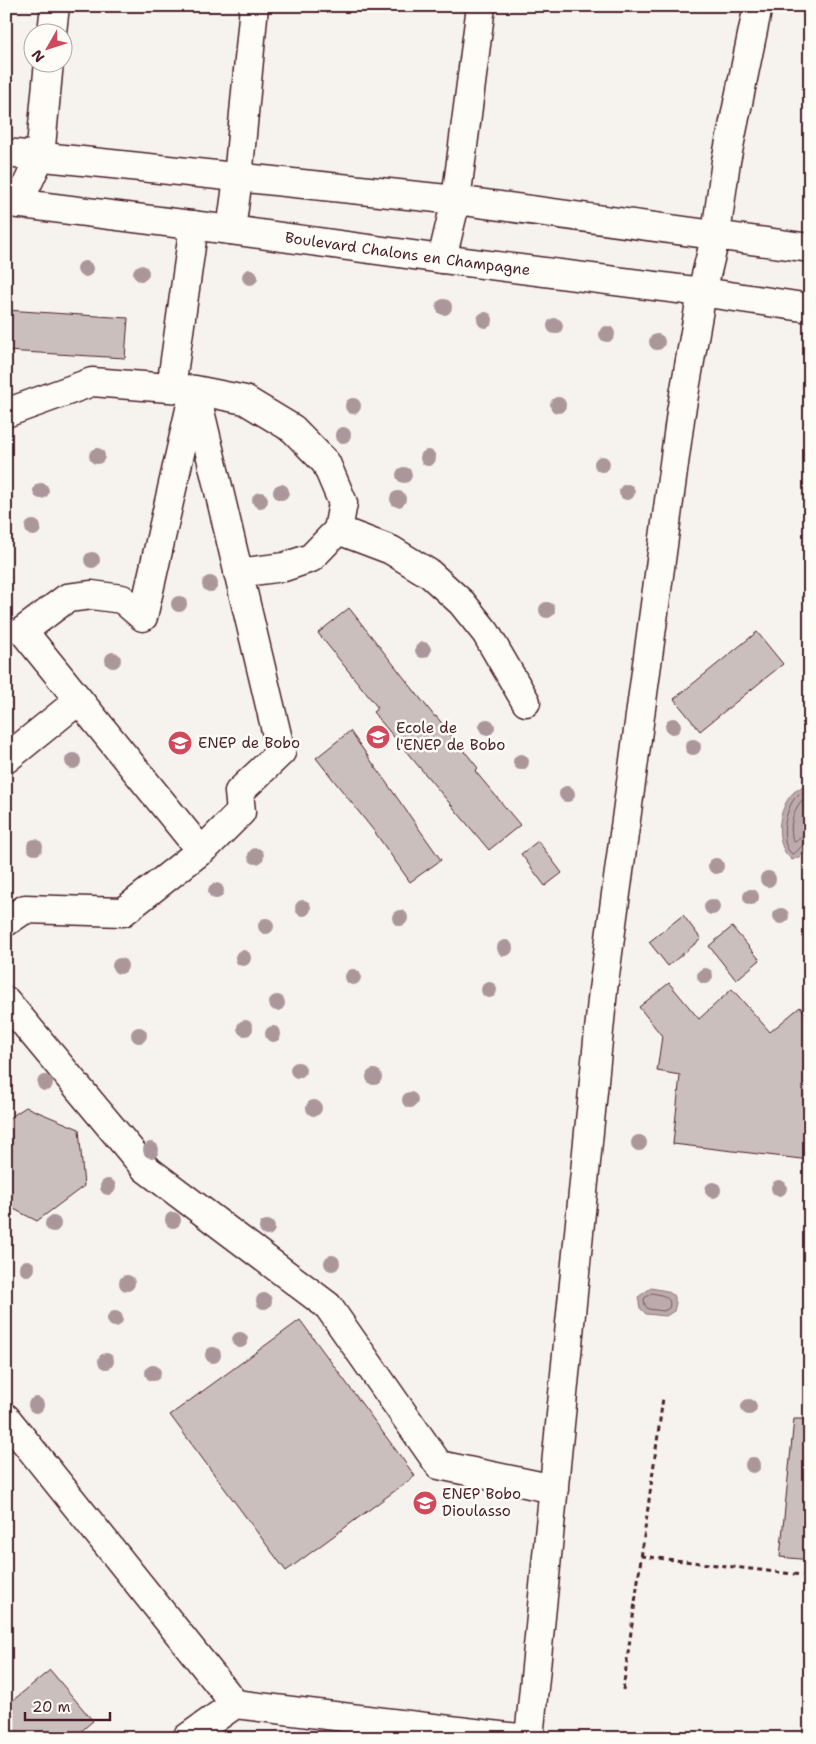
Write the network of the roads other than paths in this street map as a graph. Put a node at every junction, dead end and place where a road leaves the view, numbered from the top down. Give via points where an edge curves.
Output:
1 (55, 6) edge
2 (254, 6) edge
3 (480, 6) edge
4 (758, 6) edge
5 (53, 22) edge
6 (48, 72) edge
7 (6, 153) edge
8 (40, 157) junction
9 (238, 178) junction
10 (456, 200) junction
11 (12, 203) edge
12 (194, 225) junction
13 (231, 230) junction
14 (716, 234) junction
15 (810, 248) edge
16 (442, 259) junction
17 (702, 292) junction
18 (810, 308) edge
19 (183, 389) junction
20 (6, 412) edge
21 (338, 530) junction
22 (238, 573) junction
23 (79, 700) junction
24 (526, 702) dead end
25 (6, 759) edge
26 (201, 851) junction
27 (6, 922) edge
28 (6, 1001) edge
29 (6, 1418) edge
30 (554, 1489) junction
31 (235, 1704) junction
32 (187, 1738) edge
33 (518, 1738) edge
34 (529, 1738) edge

1 - 5 street
2 - 9 street
3 - 10 street
4 - 14 street via 726,161
6 - 8 street
7 - 8 street
8 - 9 street
8 - 11 street
9 - 10 street
9 - 13 street
10 - 14 street
10 - 16 street
11 - 12 street, Boulevard Chalons en Champagne
12 - 13 street, Boulevard Chalons en Champagne
12 - 19 street
13 - 16 street, Boulevard Chalons en Champagne
14 - 15 street
14 - 17 street
16 - 17 street, Boulevard Chalons en Champagne
17 - 18 street, Boulevard Chalons en Champagne
17 - 30 street via 681,412 603,990
19 - 20 street via 92,382
19 - 21 street via 245,400 293,429 326,463 343,503
19 - 22 street
19 - 23 street via 143,617 122,599 92,595 67,598 23,631
21 - 22 street via 311,558 284,567
21 - 24 street via 391,550 430,574 462,603 486,633
22 - 26 street via 281,752 239,792 241,812
23 - 25 street
23 - 26 street
26 - 27 street via 123,912 25,909
28 - 30 street via 145,1168 328,1306 439,1465
29 - 31 street
30 - 34 street
31 - 32 street
31 - 33 street

